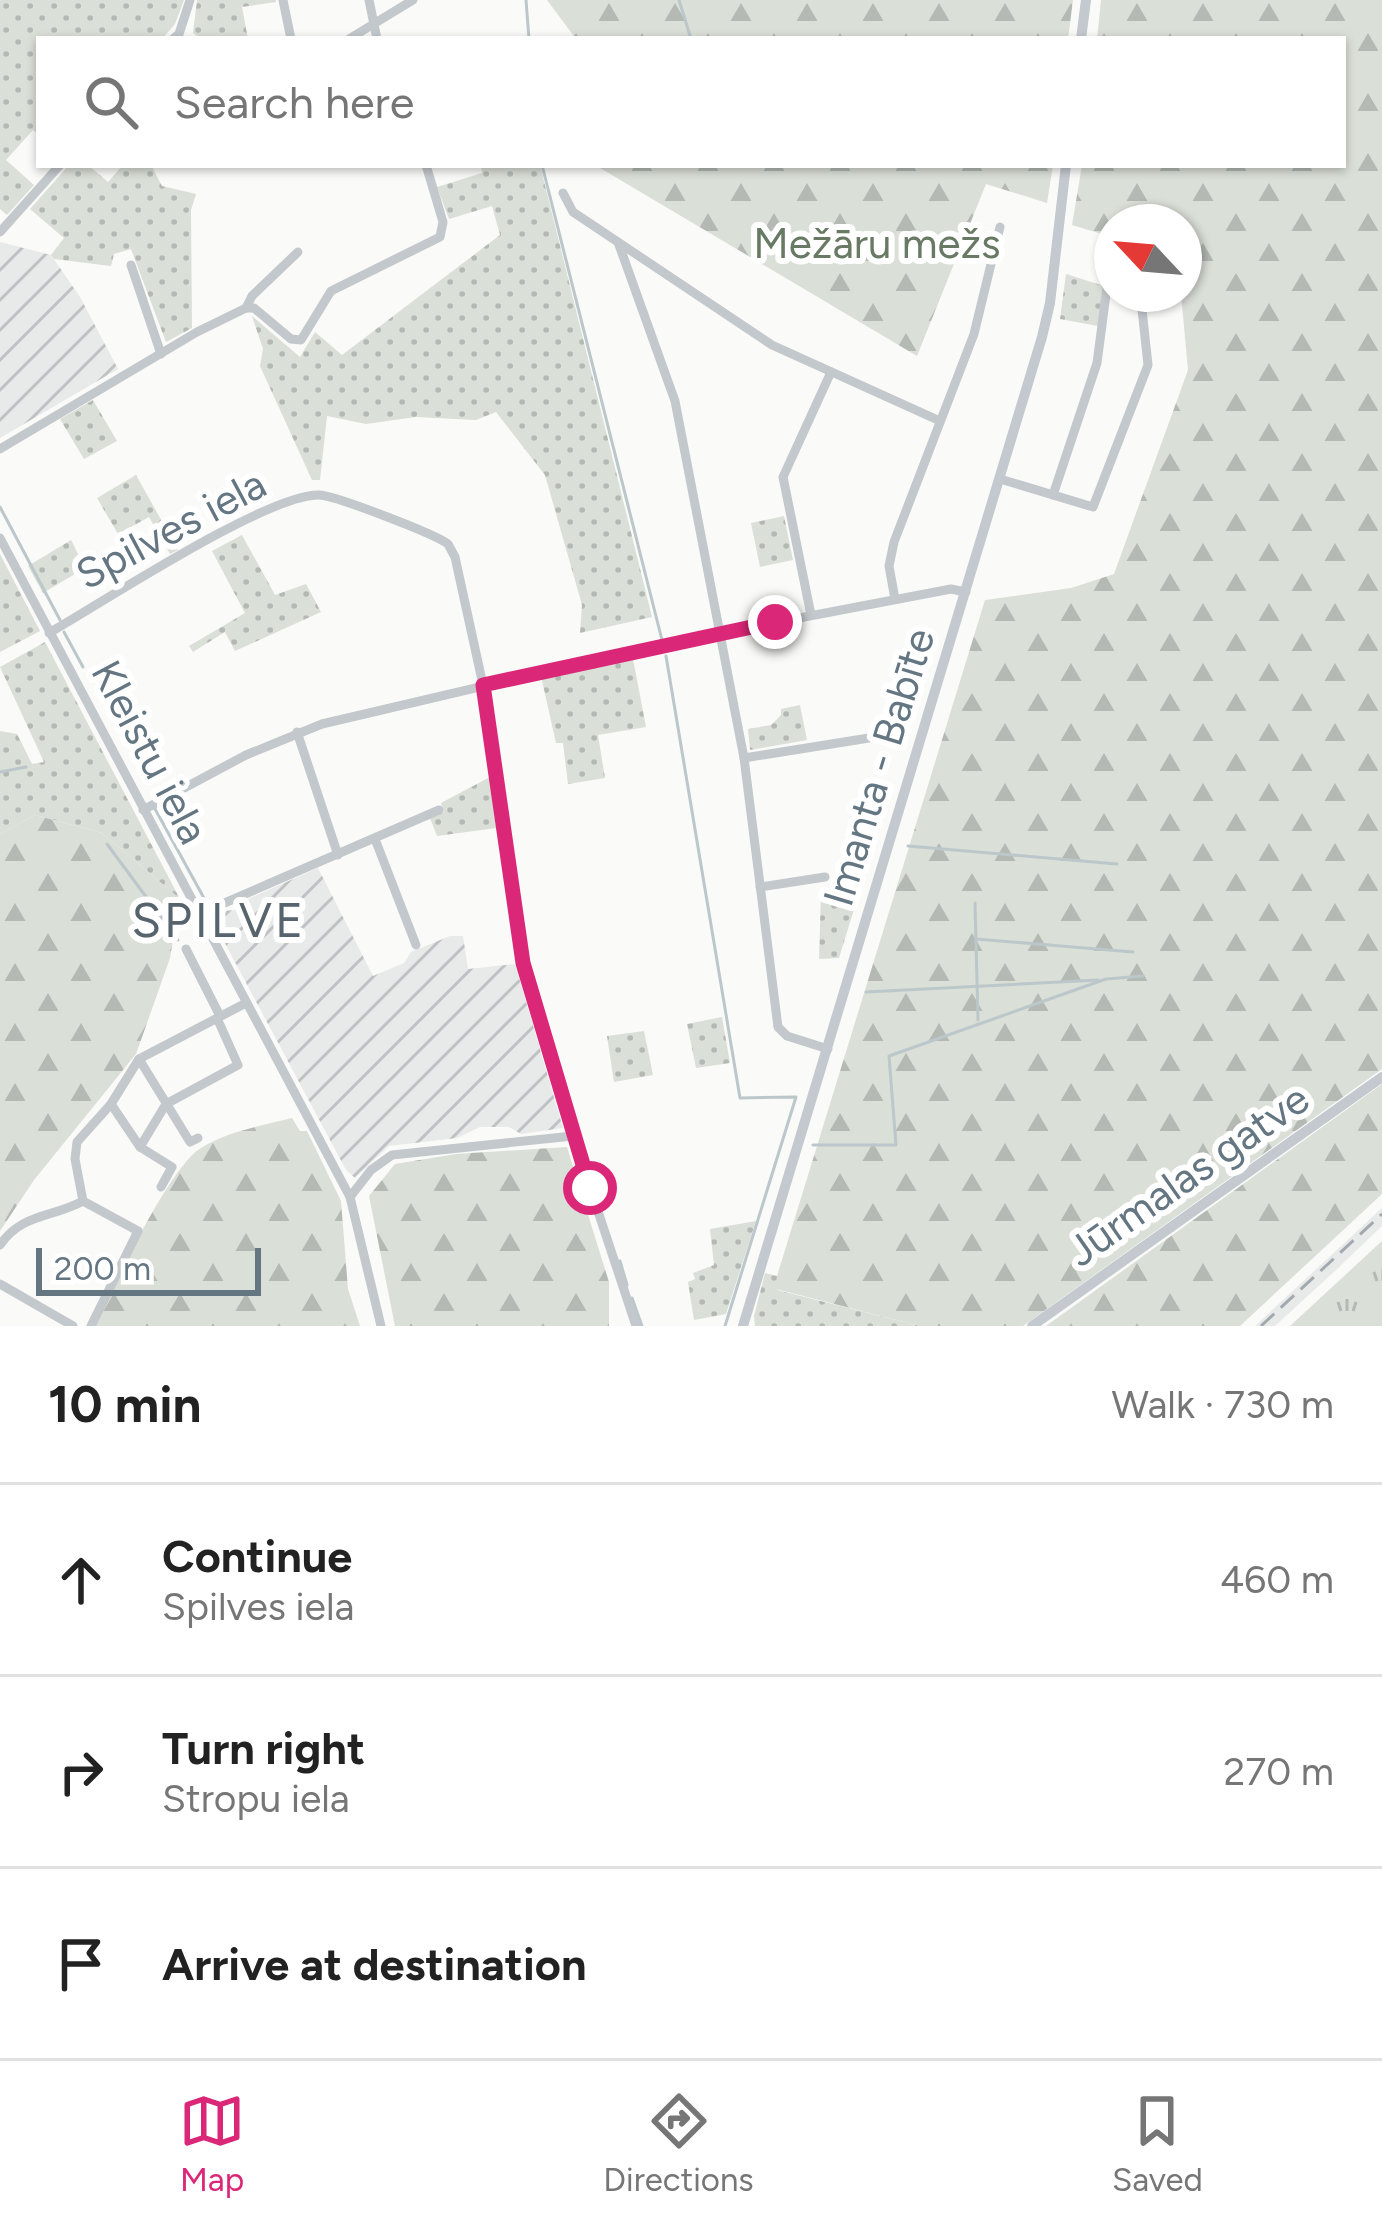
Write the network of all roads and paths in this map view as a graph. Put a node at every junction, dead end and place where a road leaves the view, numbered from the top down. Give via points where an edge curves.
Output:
1 (190, 0) edge
2 (283, 0) edge
3 (369, 0) edge
4 (413, 0) edge
5 (1086, 0) edge
6 (374, 26) junction
7 (180, 36) edge
8 (290, 36) edge
9 (355, 36) edge
10 (376, 36) edge
11 (1081, 36) edge
12 (57, 168) edge
13 (426, 168) edge
14 (1066, 168) edge
15 (562, 193) dead end
16 (1000, 227) dead end
17 (0, 232) edge
18 (618, 242) junction
19 (298, 252) dead end
20 (131, 265) dead end
21 (246, 308) junction
22 (1103, 312) edge
23 (1142, 312) edge
24 (161, 354) junction
25 (831, 372) junction
26 (940, 421) junction
27 (0, 449) edge
28 (1000, 479) junction
29 (1053, 494) junction
30 (0, 538) edge
31 (966, 592) junction
32 (895, 599) junction
33 (812, 615) junction
34 (50, 633) junction
35 (720, 634) junction
36 (483, 685) junction
37 (297, 732) junction
38 (868, 738) dead end
39 (744, 758) junction
40 (143, 810) junction
41 (439, 810) dead end
42 (375, 839) junction
43 (338, 855) junction
44 (825, 877) dead end
45 (760, 887) junction
46 (199, 914) junction
47 (416, 945) dead end
48 (186, 949) dead end
49 (246, 1003) junction
50 (219, 1017) junction
51 (828, 1049) junction
52 (140, 1059) junction
53 (1382, 1077) edge
54 (112, 1103) junction
55 (166, 1104) junction
56 (573, 1136) junction
57 (194, 1140) dead end
58 (140, 1147) junction
59 (161, 1187) dead end
60 (350, 1197) junction
61 (83, 1201) junction
62 (0, 1245) edge
63 (0, 1283) edge
64 (74, 1326) edge
65 (91, 1326) edge
66 (381, 1326) edge
67 (636, 1326) edge
68 (743, 1326) edge
69 (1032, 1326) edge

1 - 7 street
2 - 8 street
3 - 6 street
4 - 6 street
5 - 11 main road
6 - 9 street
6 - 10 street
12 - 17 street
13 - 21 street via 443,222 440,238 331,291 301,340
14 - 28 main road, Imanta - Babīte via 1046,322
15 - 18 street via 573,212
16 - 26 street via 983,304
18 - 25 street via 772,345
18 - 35 street via 675,401
19 - 21 street
20 - 24 street
21 - 24 street
22 - 29 street via 1096,362
23 - 29 street via 1148,365 1093,507
24 - 27 street
25 - 26 street
25 - 33 street via 783,477
26 - 32 street via 894,542
28 - 29 street
28 - 31 main road, Imanta - Babīte
30 - 34 street, Kleistu iela
31 - 32 street
31 - 51 main road, Imanta - Babīte
32 - 33 street
33 - 35 street
34 - 36 street, Spilves iela via 255,516 322,494 448,544
34 - 40 street, Kleistu iela
35 - 36 street
35 - 39 street
36 - 37 street
36 - 56 street, Spilves iela via 523,963
37 - 40 street
37 - 43 street
38 - 39 street
39 - 45 street
40 - 46 street, Kleistu iela
41 - 42 street
42 - 43 street
42 - 47 street
43 - 46 street
44 - 45 street
45 - 51 street via 778,1027
46 - 49 street, Kleistu iela
48 - 50 street
49 - 50 street
49 - 60 street, Kleistu iela
50 - 52 street
50 - 55 street via 237,1068
51 - 68 main road, Imanta - Babīte
52 - 54 street
52 - 55 street
53 - 69 main road, Jūrmalas gatve
54 - 58 street
54 - 61 street via 75,1150
55 - 57 street
55 - 58 street
56 - 60 street via 392,1155
56 - 67 street, Spilves iela
58 - 59 street via 172,1167
60 - 66 street, Kleistu iela
61 - 62 street via 33,1216
61 - 65 street via 138,1231
63 - 64 street

